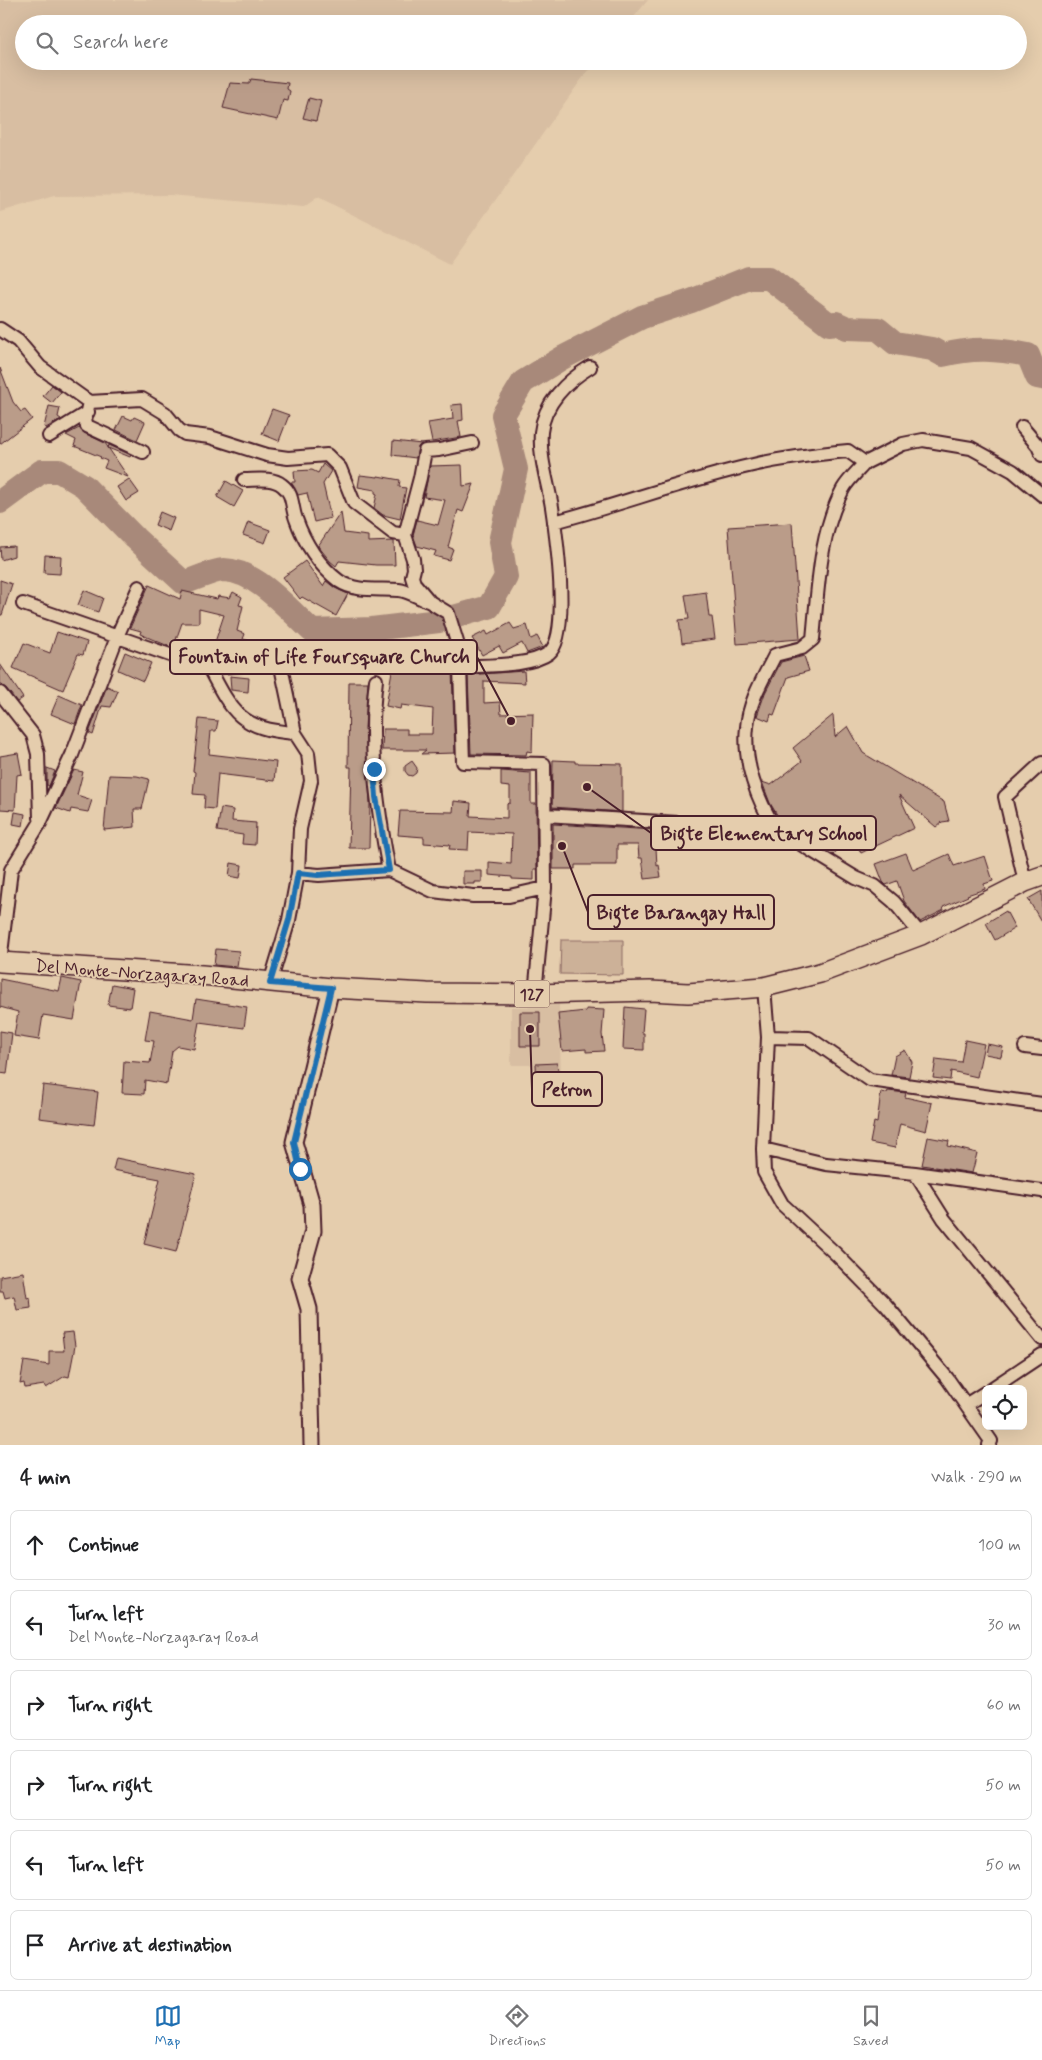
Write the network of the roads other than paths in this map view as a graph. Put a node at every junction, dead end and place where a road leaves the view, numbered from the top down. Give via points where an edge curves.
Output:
1 (0, 329) edge
2 (590, 367) dead end
3 (88, 407) junction
4 (1022, 427) dead end
5 (49, 436) dead end
6 (472, 442) dead end
7 (143, 452) dead end
8 (1042, 455) edge
9 (865, 463) junction
10 (244, 480) dead end
11 (1042, 495) edge
12 (554, 522) junction
13 (405, 535) junction
14 (139, 587) dead end
15 (430, 602) junction
16 (23, 604) dead end
17 (117, 638) junction
18 (460, 667) junction
19 (210, 668) junction
20 (376, 680) dead end
21 (0, 693) edge
22 (296, 733) junction
23 (1042, 763) edge
24 (545, 815) junction
25 (40, 823) junction
26 (776, 829) junction
27 (6, 869) edge
28 (389, 870) junction
29 (298, 873) junction
30 (1033, 879) edge
31 (545, 888) junction
32 (921, 935) junction
33 (0, 962) edge
34 (270, 983) junction
35 (764, 987) junction
36 (331, 988) junction
37 (535, 994) junction
38 (768, 1037) junction
39 (1024, 1047) dead end
40 (1042, 1049) edge
41 (1042, 1104) edge
42 (763, 1149) junction
43 (915, 1173) junction
44 (1042, 1191) edge
45 (1042, 1339) edge
46 (1042, 1355) edge
47 (997, 1385) edge
48 (982, 1395) edge
49 (967, 1404) junction
50 (312, 1445) edge
51 (988, 1445) edge

1 - 3 street via 18,341 40,367
2 - 12 street via 560,390 541,431
3 - 5 street
3 - 7 street via 86,420 89,428
3 - 13 street via 142,399 165,413 185,434 210,437 267,455 288,458 327,454 340,468 354,503 393,533
4 - 8 street
6 - 13 street via 424,451
9 - 11 street via 903,444 923,440 971,448 1013,471
9 - 12 street via 848,451 753,465
9 - 26 street via 844,487 831,515 813,639 802,648 775,655 758,688 747,726 748,754 757,792 767,817
10 - 15 street via 274,480 290,493 303,536 316,558 338,580 356,588 401,590
12 - 18 street via 561,600 558,640 552,651 542,658 516,663
13 - 15 street via 413,560 414,584
14 - 17 street
15 - 18 street via 448,614 457,642
16 - 17 street
17 - 19 street
17 - 25 street via 72,755
18 - 24 street via 463,762 544,764
19 - 22 street via 226,700 240,717 272,731
19 - 22 street via 280,662
20 - 28 street via 372,708 376,797
21 - 25 street via 33,735 38,754
22 - 29 street via 308,754 311,780 300,829
23 - 30 street via 1005,797
24 - 26 street
24 - 31 street
25 - 27 street
26 - 32 street via 856,878 875,886 894,902
27 - 33 street
28 - 29 street via 318,875
28 - 31 street via 433,891 473,896 509,896
29 - 34 street via 289,920
30 - 32 main road, Del Monte-Norzagaray Road / 127
31 - 37 street
32 - 35 main road, Del Monte-Norzagaray Road / 127 via 820,972
33 - 34 main road, Del Monte-Norzagaray Road / 127 via 202,975
34 - 36 main road, Del Monte-Norzagaray Road / 127
35 - 37 main road, Del Monte-Norzagaray Road / 127 via 688,993
35 - 38 street
36 - 37 main road, Del Monte-Norzagaray Road / 127
36 - 50 street via 294,1142 312,1205 314,1231 300,1278 309,1309
38 - 41 street via 809,1038 870,1080
38 - 42 street
39 - 40 street
42 - 43 street via 826,1164
42 - 49 street via 764,1172 782,1204 886,1305
43 - 44 street
43 - 45 street via 944,1219
46 - 47 street
48 - 49 street
49 - 51 street via 991,1441

